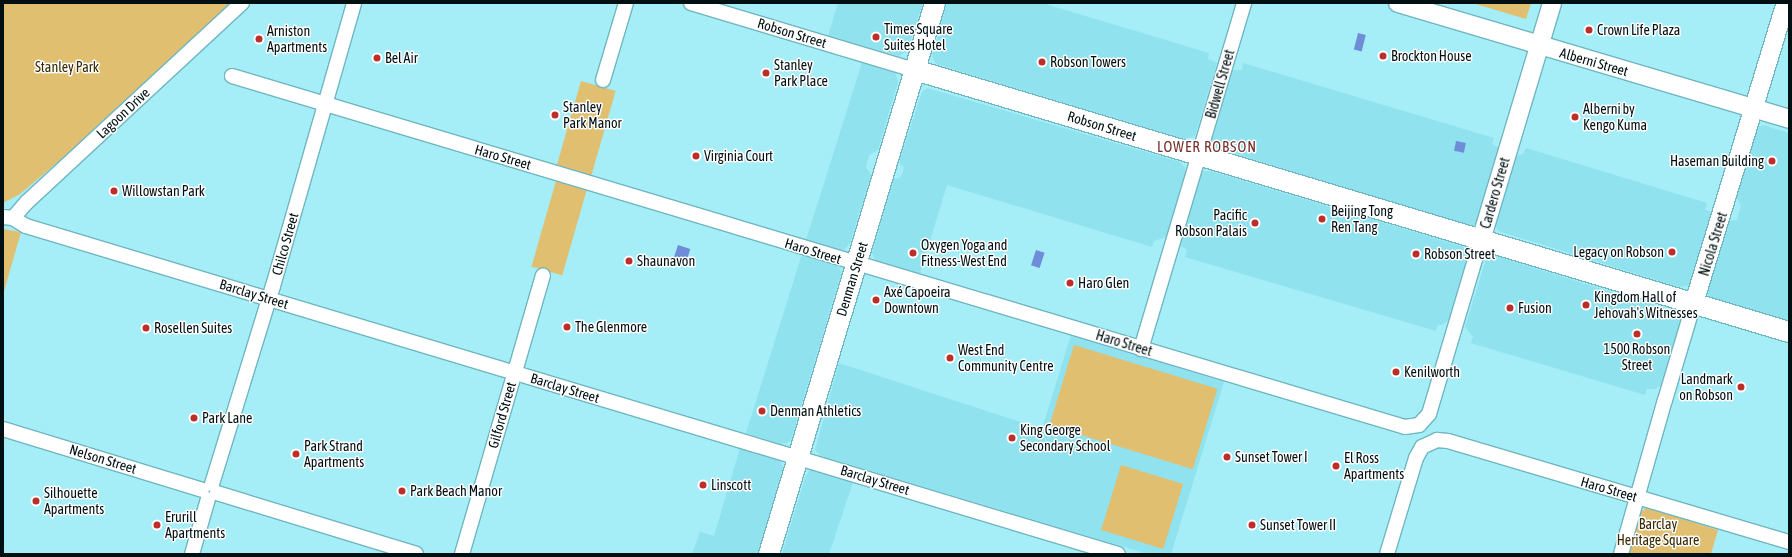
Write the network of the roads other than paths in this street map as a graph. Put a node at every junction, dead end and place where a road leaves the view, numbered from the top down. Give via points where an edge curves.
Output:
1 (242, 3) edge
2 (626, 3) edge
3 (691, 3) edge
4 (935, 3) edge
5 (1244, 3) edge
6 (1398, 3) edge
7 (1552, 3) edge
8 (1786, 3) edge
9 (354, 6) edge
10 (1538, 45) junction
11 (915, 70) junction
12 (232, 76) dead end
13 (603, 80) dead end
14 (324, 104) junction
15 (1754, 109) junction
16 (1789, 119) edge
17 (1198, 155) junction
18 (8, 217) edge
19 (1481, 240) junction
20 (857, 264) junction
21 (543, 276) dead end
22 (269, 299) junction
23 (1694, 303) junction
24 (1789, 332) edge
25 (1141, 349) junction
26 (514, 372) junction
27 (1419, 425) joint
28 (3, 429) edge
29 (799, 457) junction
30 (210, 491) junction
31 (1637, 497) junction
32 (1789, 542) edge
33 (1080, 549) edge
34 (192, 554) edge
35 (416, 554) edge
36 (462, 554) edge
37 (769, 554) edge
38 (1118, 554) edge
39 (1387, 554) edge
40 (1621, 554) edge

1 - 18 street, Lagoon Drive
2 - 13 street
3 - 11 street, Robson Street
4 - 11 main road, Denman Street
5 - 17 street, Bidwell Street
6 - 10 street, Alberni Street
7 - 10 street, Cardero Street
8 - 15 street, Nicola Street
9 - 14 street, Chilco Street
10 - 15 street, Alberni Street
10 - 19 street, Cardero Street
11 - 17 main road, Robson Street
11 - 20 main road, Denman Street
12 - 14 street, Haro Street
14 - 20 street, Haro Street
14 - 22 street, Chilco Street
15 - 16 street, Alberni Street
15 - 23 street, Nicola Street
17 - 19 main road, Robson Street
17 - 25 street, Bidwell Street
18 - 22 street, Barclay Street via 26,226
19 - 23 main road, Robson Street
19 - 27 street, Cardero Street via 1429,414
20 - 25 street, Haro Street
20 - 29 main road, Denman Street
21 - 26 street, Gilford Street
22 - 26 street, Barclay Street
22 - 30 street, Chilco Street
23 - 24 main road, Robson Street
23 - 31 street, Nicola Street
25 - 27 street, Haro Street via 1405,427
26 - 29 street, Barclay Street
26 - 36 street, Gilford Street
28 - 30 street, Nelson Street
29 - 33 street, Barclay Street
29 - 37 main road, Denman Street
30 - 34 street, Chilco Street
30 - 35 street, Nelson Street
31 - 32 street, Haro Street
31 - 39 street, Haro Street via 1448,441 1437,440 1422,447 1416,458
31 - 40 street, Nicola Street
33 - 38 street, Barclay Street

